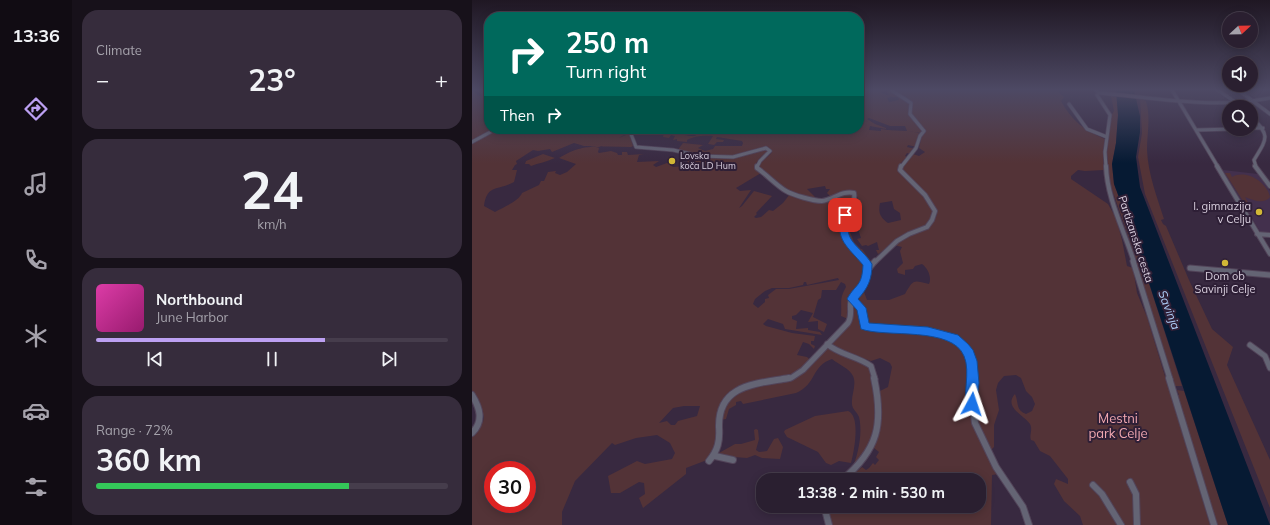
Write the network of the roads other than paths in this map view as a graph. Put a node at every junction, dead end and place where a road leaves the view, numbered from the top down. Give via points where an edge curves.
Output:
1 (910, 114) edge
2 (1076, 114) edge
3 (1110, 114) edge
4 (1186, 114) edge
5 (1258, 123) edge
6 (1258, 128) edge
7 (1263, 128) junction
8 (1222, 129) edge
9 (1196, 130) junction
10 (487, 134) edge
11 (630, 134) edge
12 (1107, 137) junction
13 (472, 142) edge
14 (1270, 186) edge
15 (1257, 234) junction
16 (1270, 235) edge
17 (1270, 254) edge
18 (1190, 268) dead end
19 (867, 271) junction
20 (1270, 275) edge
21 (852, 299) junction
22 (827, 344) junction
23 (1250, 345) dead end
24 (1270, 368) edge
25 (472, 395) edge
26 (472, 433) edge
27 (715, 456) junction
28 (710, 460) dead end
29 (734, 460) dead end
30 (850, 473) edge
31 (1130, 482) dead end
32 (1093, 485) dead end
33 (826, 513) edge
34 (829, 525) edge
35 (1029, 525) edge
36 (1121, 525) edge
37 (1137, 525) edge
38 (1214, 525) edge

1 - 19 street via 924,131 916,148 900,170 925,195 935,211 934,219 927,226 903,237 884,250
2 - 12 street via 1083,126 1095,134
3 - 12 street, Partizanska cesta
4 - 9 street
5 - 7 street
6 - 7 street
7 - 14 street via 1266,138 1254,157 1254,164
8 - 9 street
9 - 15 street
10 - 13 street
11 - 19 street via 634,146 700,156 733,157 754,153 764,148 770,151 756,165 759,171 786,191 823,201 839,194 854,194 856,200 843,219 843,233 848,243 867,264
12 - 38 street, Partizanska cesta via 1106,175 1114,207 1127,240
15 - 16 street
15 - 17 street
18 - 20 street
19 - 21 street via 863,286
21 - 22 street via 850,319
21 - 35 street via 862,308 864,326 928,331 954,339 964,347 972,363 974,422 999,471 1026,513
22 - 27 street via 810,363 791,378 749,386 725,399 720,408 719,437
22 - 30 street via 834,350 871,366 876,388 877,425 871,447
23 - 24 street via 1265,356
25 - 26 street via 481,416
27 - 28 street
27 - 29 street
31 - 37 street via 1136,494
32 - 36 street via 1102,494
33 - 34 street

